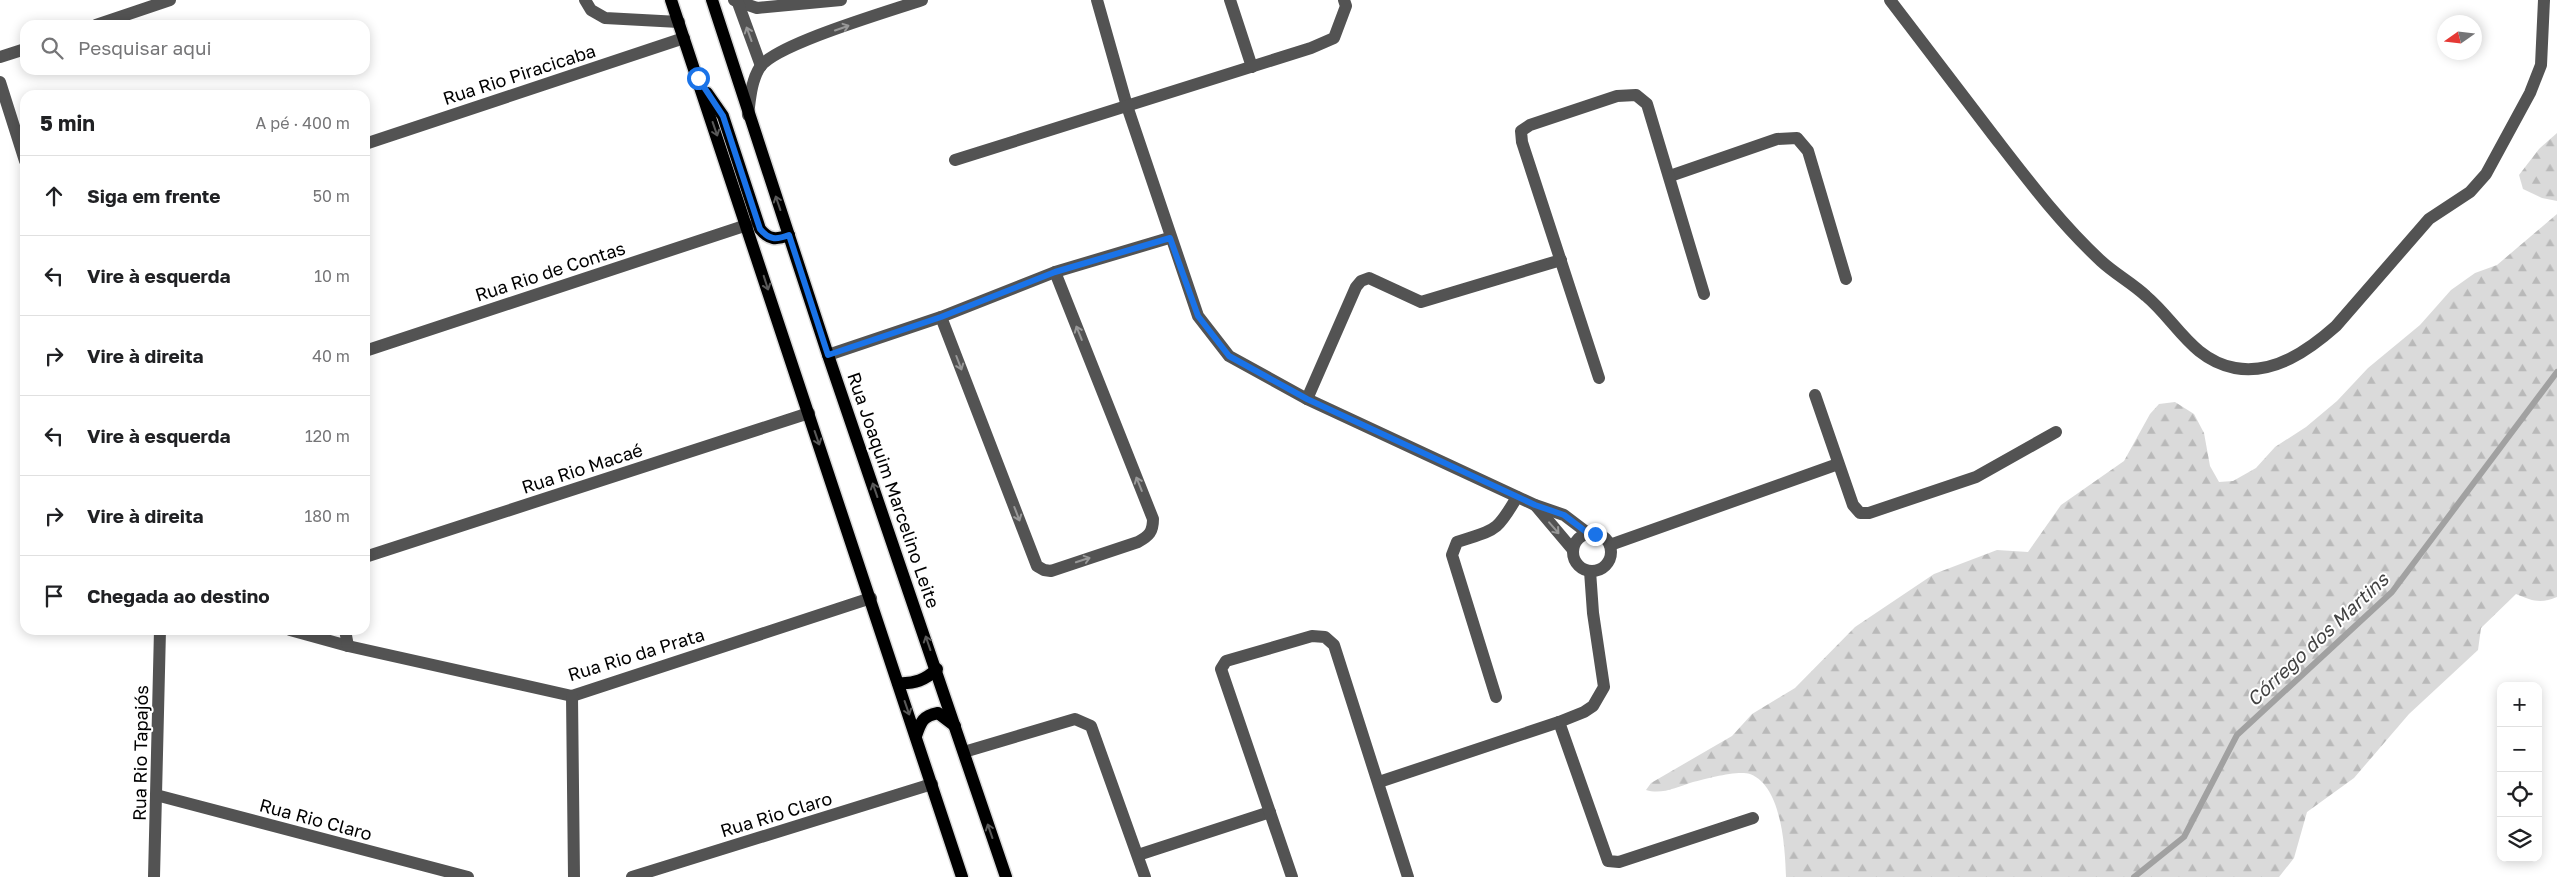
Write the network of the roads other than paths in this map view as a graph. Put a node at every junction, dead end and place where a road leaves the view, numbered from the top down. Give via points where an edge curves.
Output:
1 (170, 0) edge
2 (585, 0) edge
3 (671, 0) edge
4 (712, 0) edge
5 (841, 0) edge
6 (922, 0) edge
7 (1097, 0) edge
8 (1230, 0) edge
9 (1344, 0) edge
10 (1890, 0) edge
11 (2544, 0) edge
12 (736, 1) edge
13 (111, 20) edge
14 (679, 22) junction
15 (684, 38) junction
16 (20, 51) edge
17 (0, 58) edge
18 (760, 66) junction
19 (1252, 67) junction
20 (698, 78) junction
21 (0, 82) edge
22 (1127, 106) junction
23 (748, 115) junction
24 (370, 142) edge
25 (20, 145) edge
26 (955, 160) dead end
27 (1670, 176) junction
28 (747, 225) junction
29 (789, 235) junction
30 (1170, 238) junction
31 (1561, 260) junction
32 (1055, 272) junction
33 (1846, 279) dead end
34 (1704, 294) dead end
35 (941, 317) junction
36 (370, 349) edge
37 (828, 355) junction
38 (1599, 378) dead end
39 (1815, 395) dead end
40 (1307, 399) junction
41 (809, 413) junction
42 (2056, 432) dead end
43 (1838, 464) junction
44 (1517, 497) junction
45 (1535, 505) junction
46 (1589, 534) junction
47 (1610, 545) junction
48 (1574, 550) junction
49 (370, 555) edge
50 (1597, 570) junction
51 (871, 598) junction
52 (160, 635) edge
53 (308, 635) edge
54 (346, 635) edge
55 (348, 646) junction
56 (937, 669) junction
57 (898, 683) junction
58 (572, 696) junction
59 (1496, 696) dead end
60 (1559, 722) junction
61 (955, 726) junction
62 (916, 736) junction
63 (964, 752) junction
64 (1380, 782) junction
65 (932, 784) junction
66 (156, 795) junction
67 (1270, 812) junction
68 (1753, 818) dead end
69 (1138, 855) junction
70 (154, 877) edge
71 (468, 877) edge
72 (574, 877) edge
73 (632, 877) edge
74 (962, 877) edge
75 (1006, 877) edge
76 (1145, 877) edge
77 (1292, 877) edge
78 (1408, 877) edge

1 - 13 street
2 - 14 street via 592,10 605,18
3 - 14 main road
4 - 23 main road, Rua Joaquim Marcelino Leite
5 - 12 street via 757,8
18 -> 6 street via 796,43
7 - 22 street
8 - 19 street
9 - 19 street via 1346,6 1334,38
10 - 11 street via 2048,207 2102,262 2147,296 2193,348 2236,369 2262,368 2280,363 2318,342 2336,326 2429,219 2470,192 2486,174 2530,93 2541,65
18 -> 12 street
14 - 15 main road
15 - 20 main road
15 - 24 street, Rua Rio Piracicaba
16 - 17 street
18 - 23 street via 753,83
19 - 22 street
20 -> 28 main road
20 - 29 main road via 723,116 760,229 767,237 777,240
21 - 25 street
22 - 26 street
22 - 30 street
29 -> 23 main road, Rua Joaquim Marcelino Leite
27 - 31 street via 1647,104 1636,95 1617,96 1522,131 1522,142
27 - 33 street via 1777,139 1797,138 1808,151
27 - 34 street
28 - 36 street, Rua Rio de Contas
28 -> 41 main road
29 - 37 main road, Rua Joaquim Marcelino Leite
30 - 32 street
30 - 40 street via 1198,316 1229,356
31 - 38 street
31 - 40 street via 1421,302 1369,278 1360,281
32 - 35 street
35 -> 32 street via 1037,566 1051,571 1138,542 1153,530 1152,519
35 - 37 street
56 -> 37 main road, Rua Joaquim Marcelino Leite
39 - 43 street
40 - 44 street
41 - 49 street, Rua Rio Macaé
41 -> 51 main road
42 - 43 street via 1976,478 1869,513 1860,513 1853,505
43 - 47 street
44 - 45 street
44 - 59 street via 1500,525 1457,542 1452,555
45 - 46 street via 1564,515
45 -> 48 street
46 - 47 street via 1601,536
46 - 48 street via 1578,539
47 - 50 street via 1611,558
48 - 50 street via 1579,566
50 - 60 street via 1593,613 1604,687 1593,706
51 - 57 main road
51 - 58 street, Rua Rio da Prata
52 - 66 street, Rua Rio Tapajós
53 - 55 street, Rua Rio da Prata
54 - 55 street
55 - 58 street, Rua Rio da Prata
56 - 57 main road via 920,681
56 - 61 main road, Rua Joaquim Marcelino Leite
57 -> 62 main road
58 - 72 street
60 - 64 street
60 - 68 street via 1608,861 1618,862
61 - 62 main road via 938,713 927,715 921,721
61 - 63 main road, Rua Joaquim Marcelino Leite
62 - 65 main road
63 - 69 street via 1075,719 1082,720 1091,726
75 -> 63 main road, Rua Joaquim Marcelino Leite
64 - 67 street via 1334,645 1324,637 1312,636 1226,661 1221,669
64 - 78 street
65 - 73 street, Rua Rio Claro
65 - 74 main road
66 - 70 street, Rua Rio Tapajós
66 - 71 street, Rua Rio Claro
67 - 69 street
67 - 77 street
69 - 76 street

